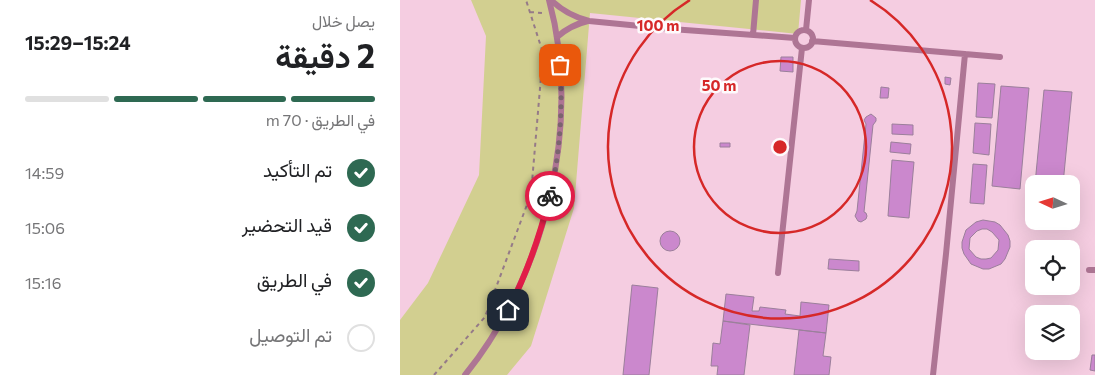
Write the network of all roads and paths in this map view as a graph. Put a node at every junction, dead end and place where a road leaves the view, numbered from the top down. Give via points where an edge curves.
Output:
1 (526, 0) edge
2 (550, 0) edge
3 (756, 0) edge
4 (809, 0) edge
5 (530, 12) junction
6 (553, 13) junction
7 (589, 21) junction
8 (806, 30) junction
9 (753, 35) junction
10 (557, 37) junction
11 (795, 38) junction
12 (812, 41) junction
13 (802, 48) junction
14 (965, 54) junction
15 (1000, 57) dead end
16 (778, 273) dead end
17 (434, 375) edge
18 (465, 375) edge
19 (933, 375) edge

1 - 5 path
2 - 6 lane
2 - 7 lane via 567,13
3 - 9 lane
4 - 8 lane
5 - 6 path
5 - 17 path via 542,53 531,194 485,317
6 - 10 lane
7 - 9 lane
7 - 10 lane via 572,26
8 - 11 lane
8 - 12 lane via 810,32
9 - 11 lane
10 - 18 lane via 561,118 558,153 544,222 515,296 493,336
11 - 13 lane
12 - 13 lane
12 - 14 lane
13 - 16 lane
14 - 15 lane
14 - 19 lane

